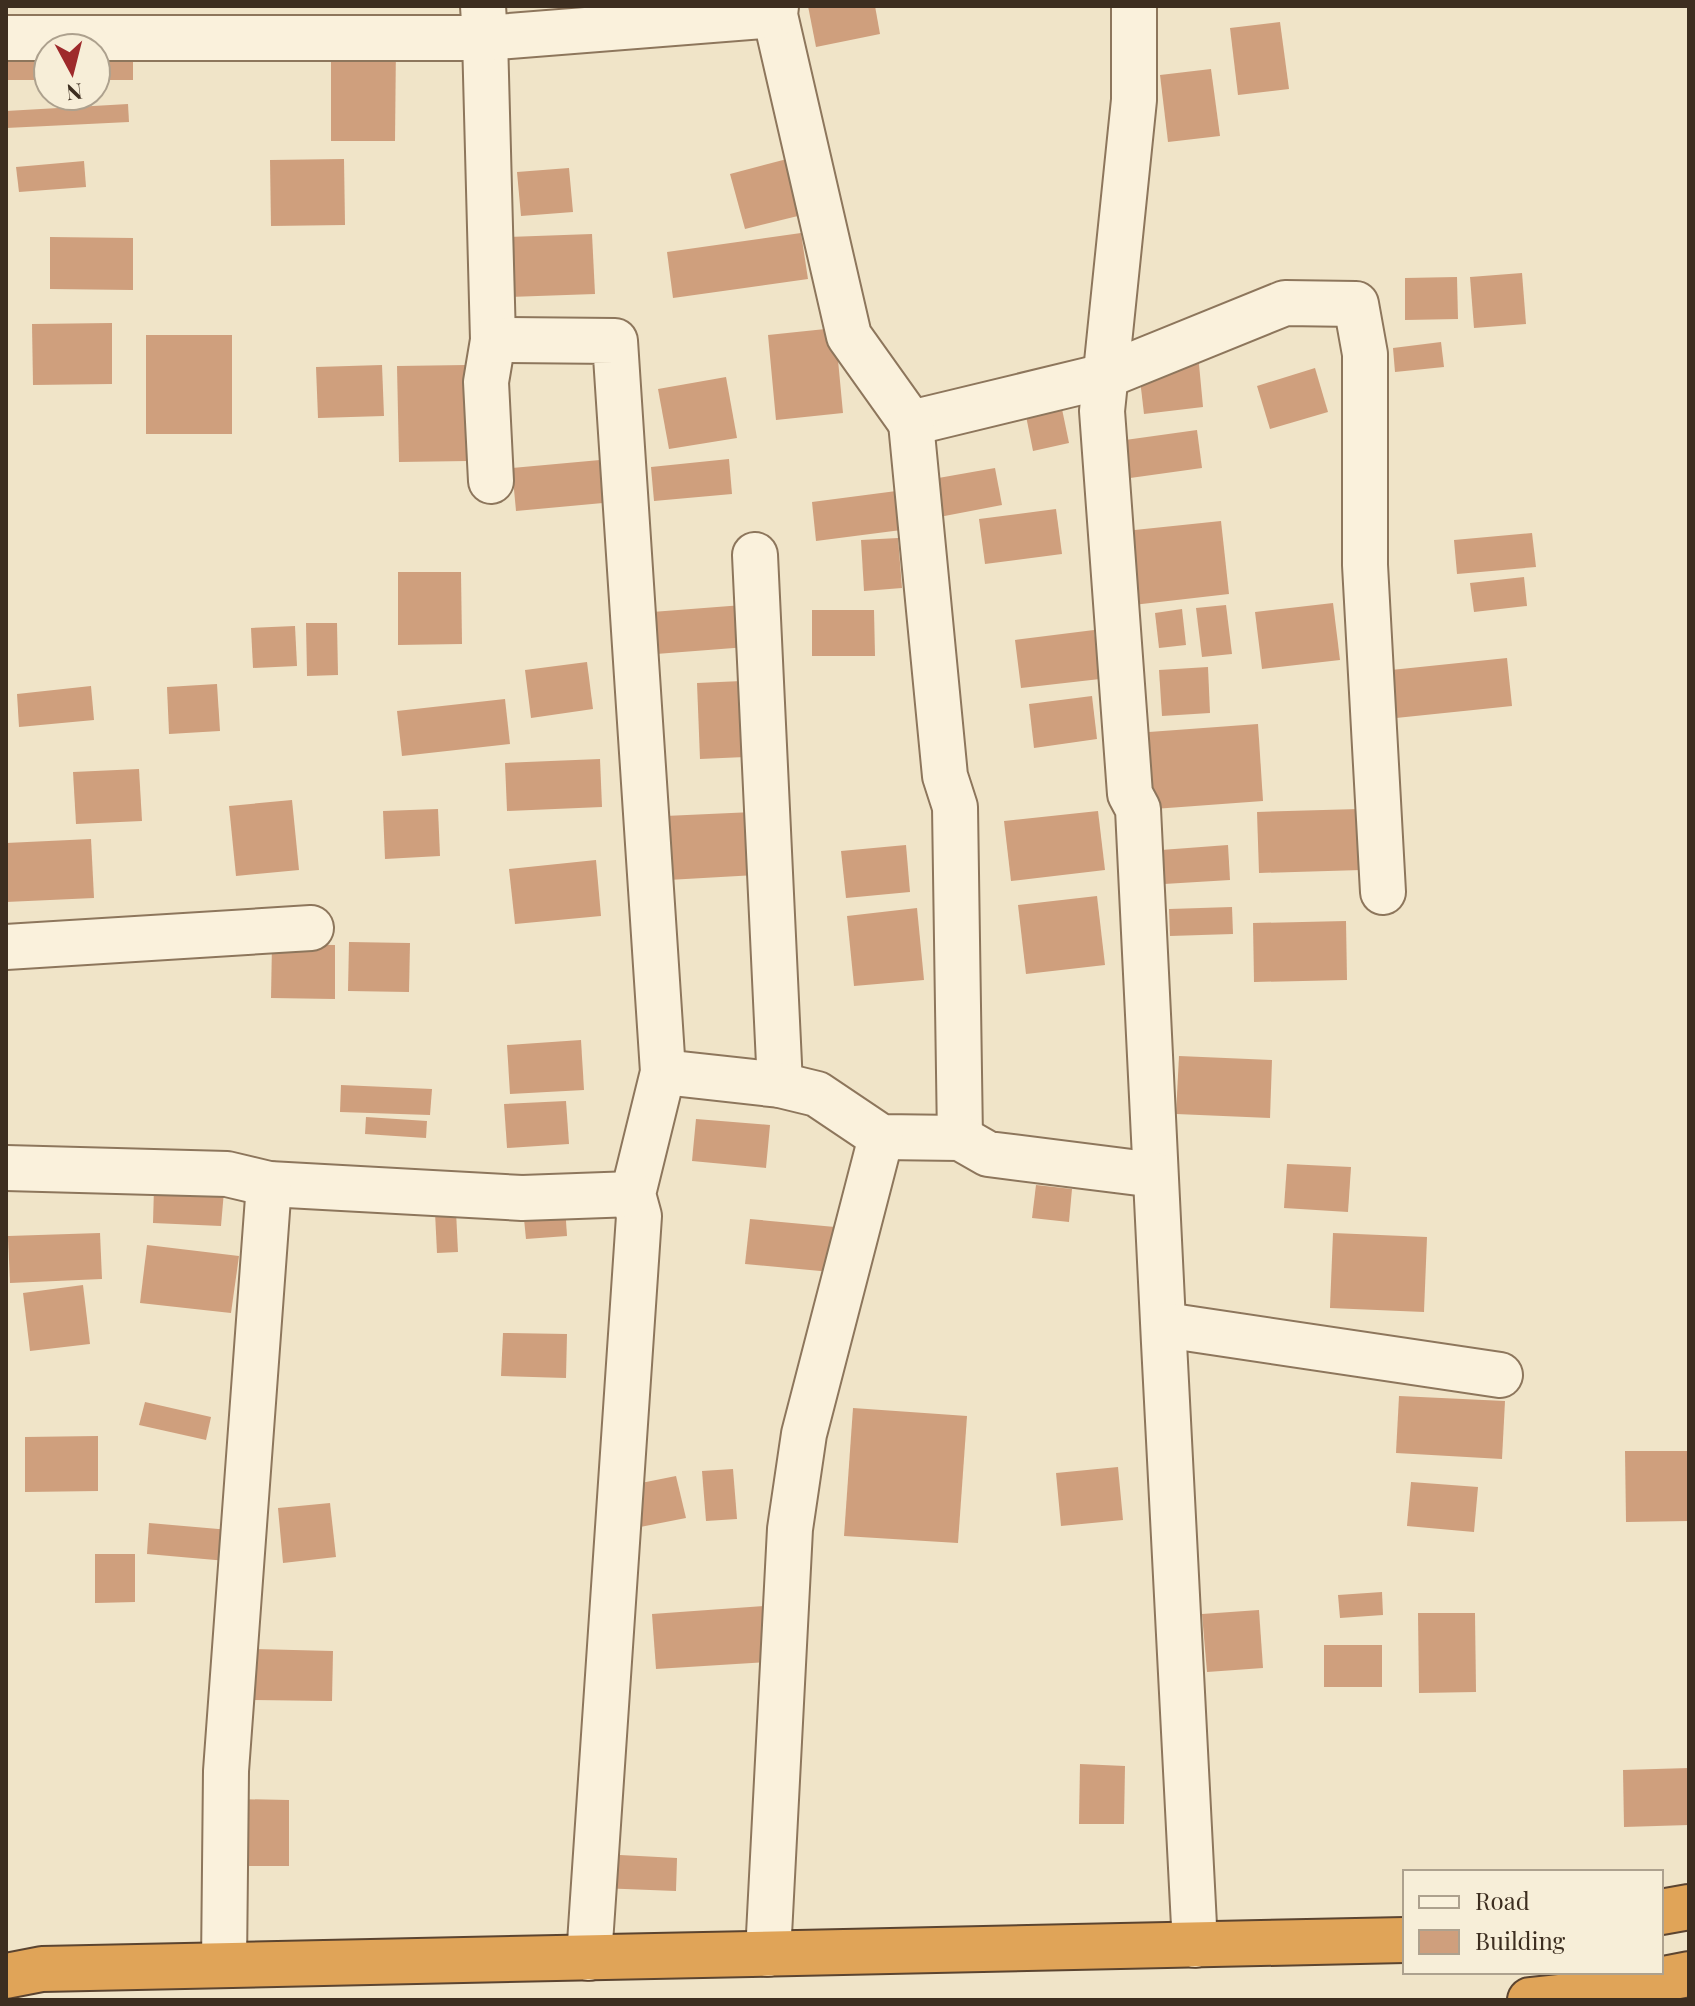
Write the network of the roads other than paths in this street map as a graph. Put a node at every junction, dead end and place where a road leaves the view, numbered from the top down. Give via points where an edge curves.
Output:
1 (1134, 6) edge
2 (775, 11) edge
3 (484, 22) edge
4 (6, 38) edge
5 (493, 340) junction
6 (1105, 376) junction
7 (911, 423) junction
8 (491, 481) dead end
9 (755, 555) dead end
10 (1383, 892) dead end
11 (311, 928) dead end
12 (6, 947) edge
13 (663, 1072) junction
14 (780, 1085) junction
15 (881, 1137) junction
16 (960, 1138) junction
17 (6, 1168) edge
18 (1155, 1175) junction
19 (269, 1184) junction
20 (633, 1194) junction
21 (1165, 1325) junction
22 (1500, 1375) dead end
23 (1689, 1907) edge
24 (1663, 1912) edge
25 (1403, 1940) edge
26 (1195, 1945) junction
27 (768, 1954) junction
28 (589, 1958) junction
29 (224, 1965) junction
30 (1689, 1974) edge
31 (6, 1976) edge
32 (1530, 2000) edge

1 - 6 street via 1134,100
2 - 3 street
2 - 7 street via 849,336
3 - 4 street
3 - 5 street
5 - 8 street via 486,382
5 - 13 street via 615,341
6 - 7 street
6 - 10 street via 1285,303 1356,304 1365,354 1365,565
6 - 18 street via 1102,411 1130,794 1138,809
7 - 16 street via 945,776 955,807
9 - 14 street
11 - 12 street
13 - 14 street
13 - 20 street
14 - 15 street via 817,1094
15 - 16 street
15 - 27 street via 804,1434 790,1529
16 - 18 street via 988,1154
17 - 19 street via 227,1174
18 - 21 street
19 - 20 street via 522,1198
19 - 29 street via 226,1771
20 - 28 street via 639,1216
21 - 22 street
21 - 26 street
23 - 24 highway
25 - 26 highway
26 - 27 highway
27 - 28 highway
28 - 29 highway
29 - 31 highway via 42,1969
30 - 32 highway

